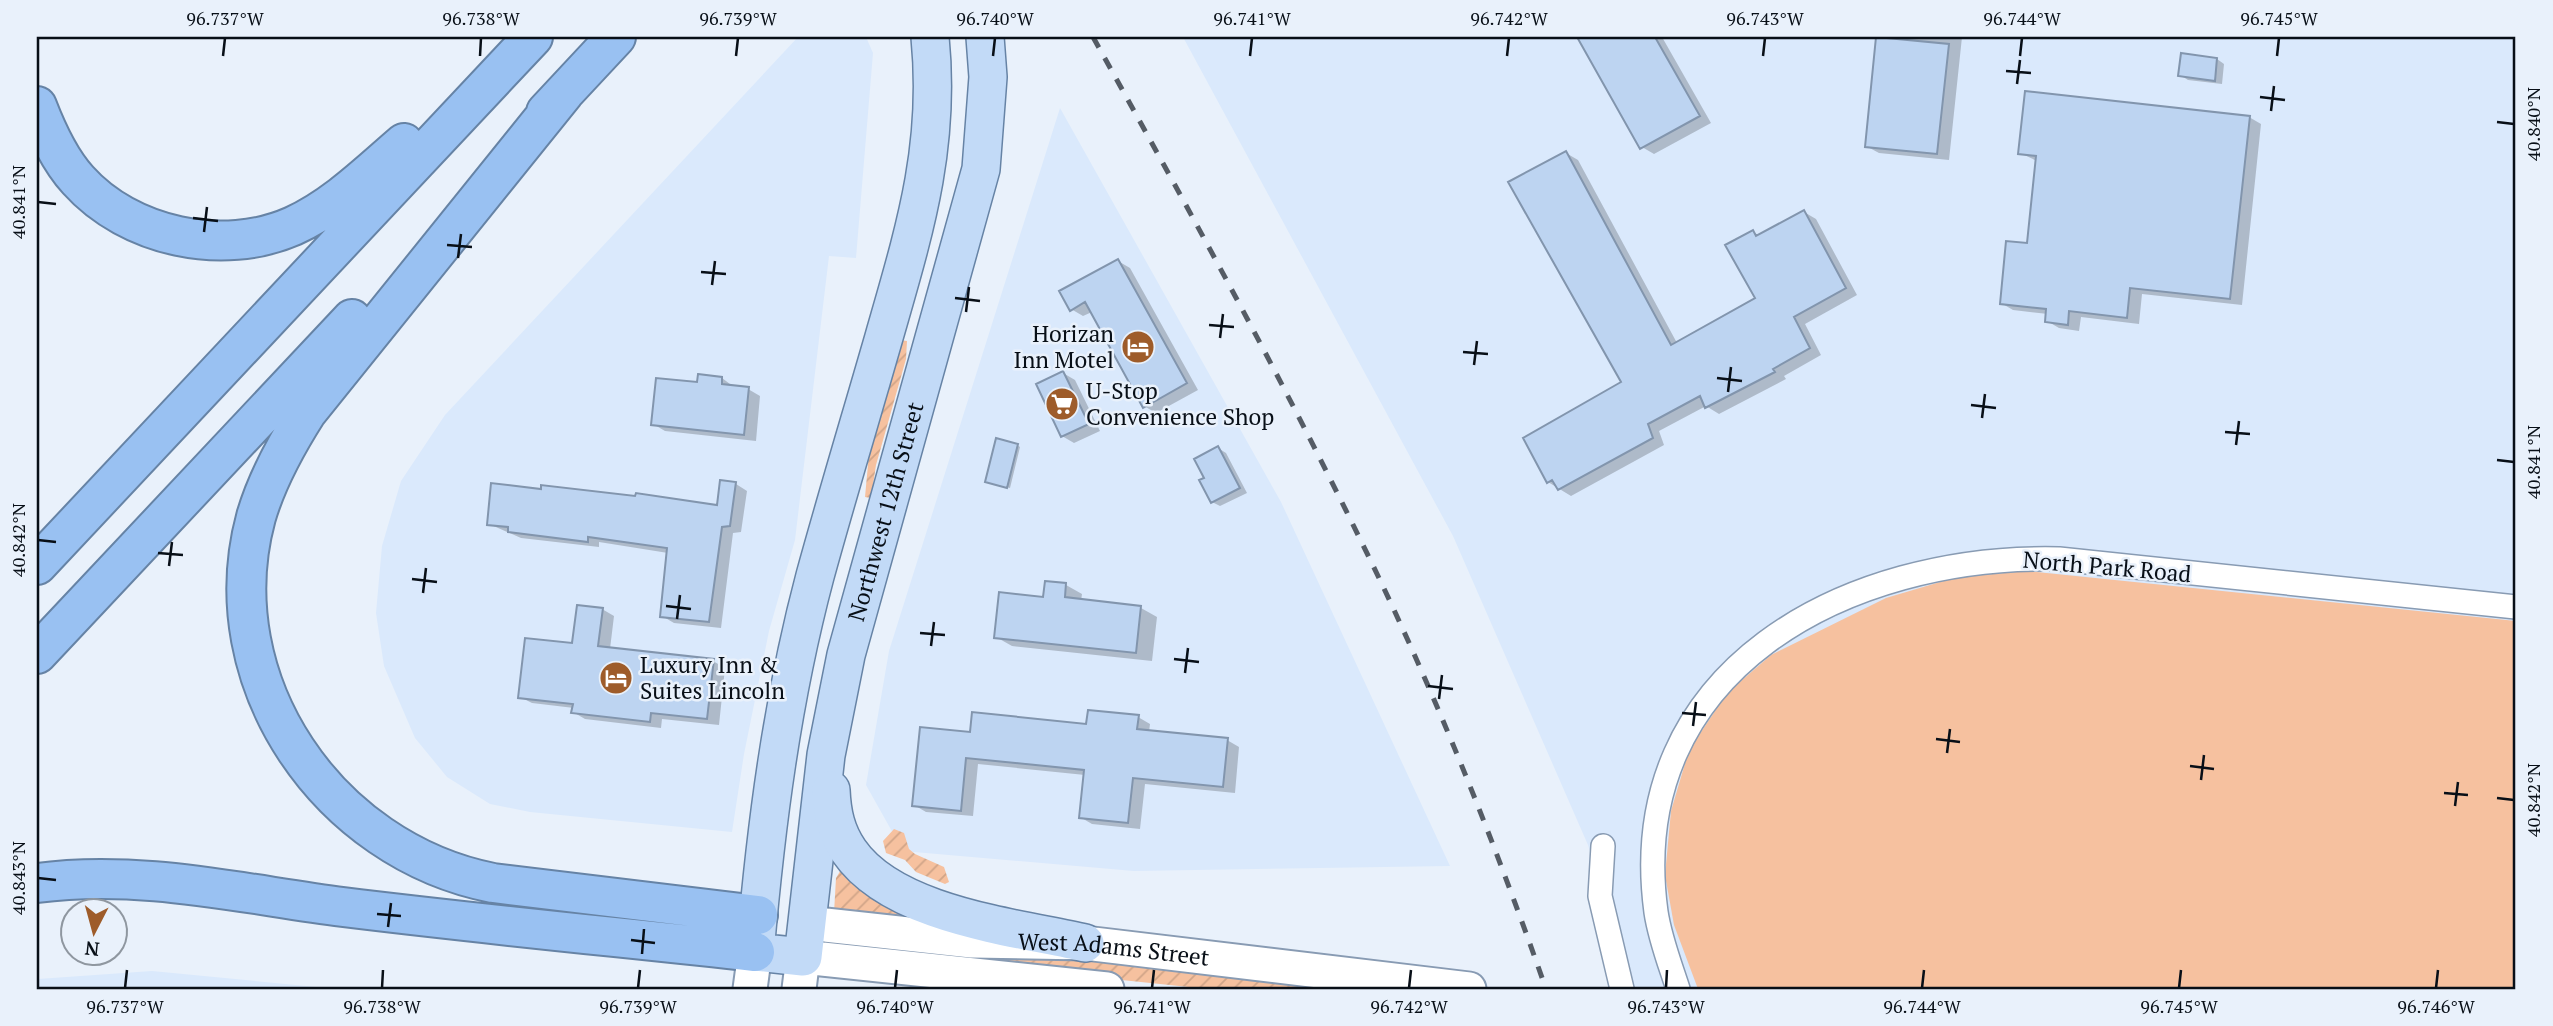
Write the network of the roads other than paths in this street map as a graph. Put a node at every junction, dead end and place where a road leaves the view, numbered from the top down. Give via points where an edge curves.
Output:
1 (527, 37) edge
2 (533, 37) edge
3 (616, 37) edge
4 (930, 37) edge
5 (985, 37) edge
6 (564, 93) junction
7 (37, 106) edge
8 (37, 565) edge
9 (2516, 607) edge
10 (37, 654) edge
11 (826, 755) junction
12 (1603, 846) dead end
13 (37, 883) edge
14 (756, 933) junction
15 (1085, 943) junction
16 (803, 956) edge
17 (1462, 988) edge
18 (750, 989) edge
19 (1107, 989) edge
20 (1469, 989) edge
21 (1622, 989) edge
22 (1678, 989) edge

1 - 7 highway via 337,200 294,226 249,239 194,238 145,226 118,213 76,179
2 - 8 highway
3 - 6 highway
4 - 14 main road via 934,104 928,173 796,649 770,797
5 - 11 main road, Northwest 12th Street via 988,77 974,202 846,655
6 - 10 highway
6 - 14 highway via 314,403 285,446 256,517 250,549 247,585 252,645 269,702 308,770 364,825 427,863 462,877
9 - 22 street, North Park Road via 2021,558 1944,566 1854,593 1756,649 1711,693 1677,748 1658,808 1653,873 1657,915
11 - 15 main road via 833,818 861,866 881,882 955,914
11 - 16 main road, Northwest 12th Street
12 - 21 street via 1600,897
13 - 14 highway via 102,878 155,881 344,907
14 - 16 main road, West Adams Street
14 - 18 main road
15 - 16 main road, West Adams Street via 972,941
15 - 17 main road, West Adams Street
16 - 19 main road, West Adams Street
17 - 20 main road, West Adams Street

